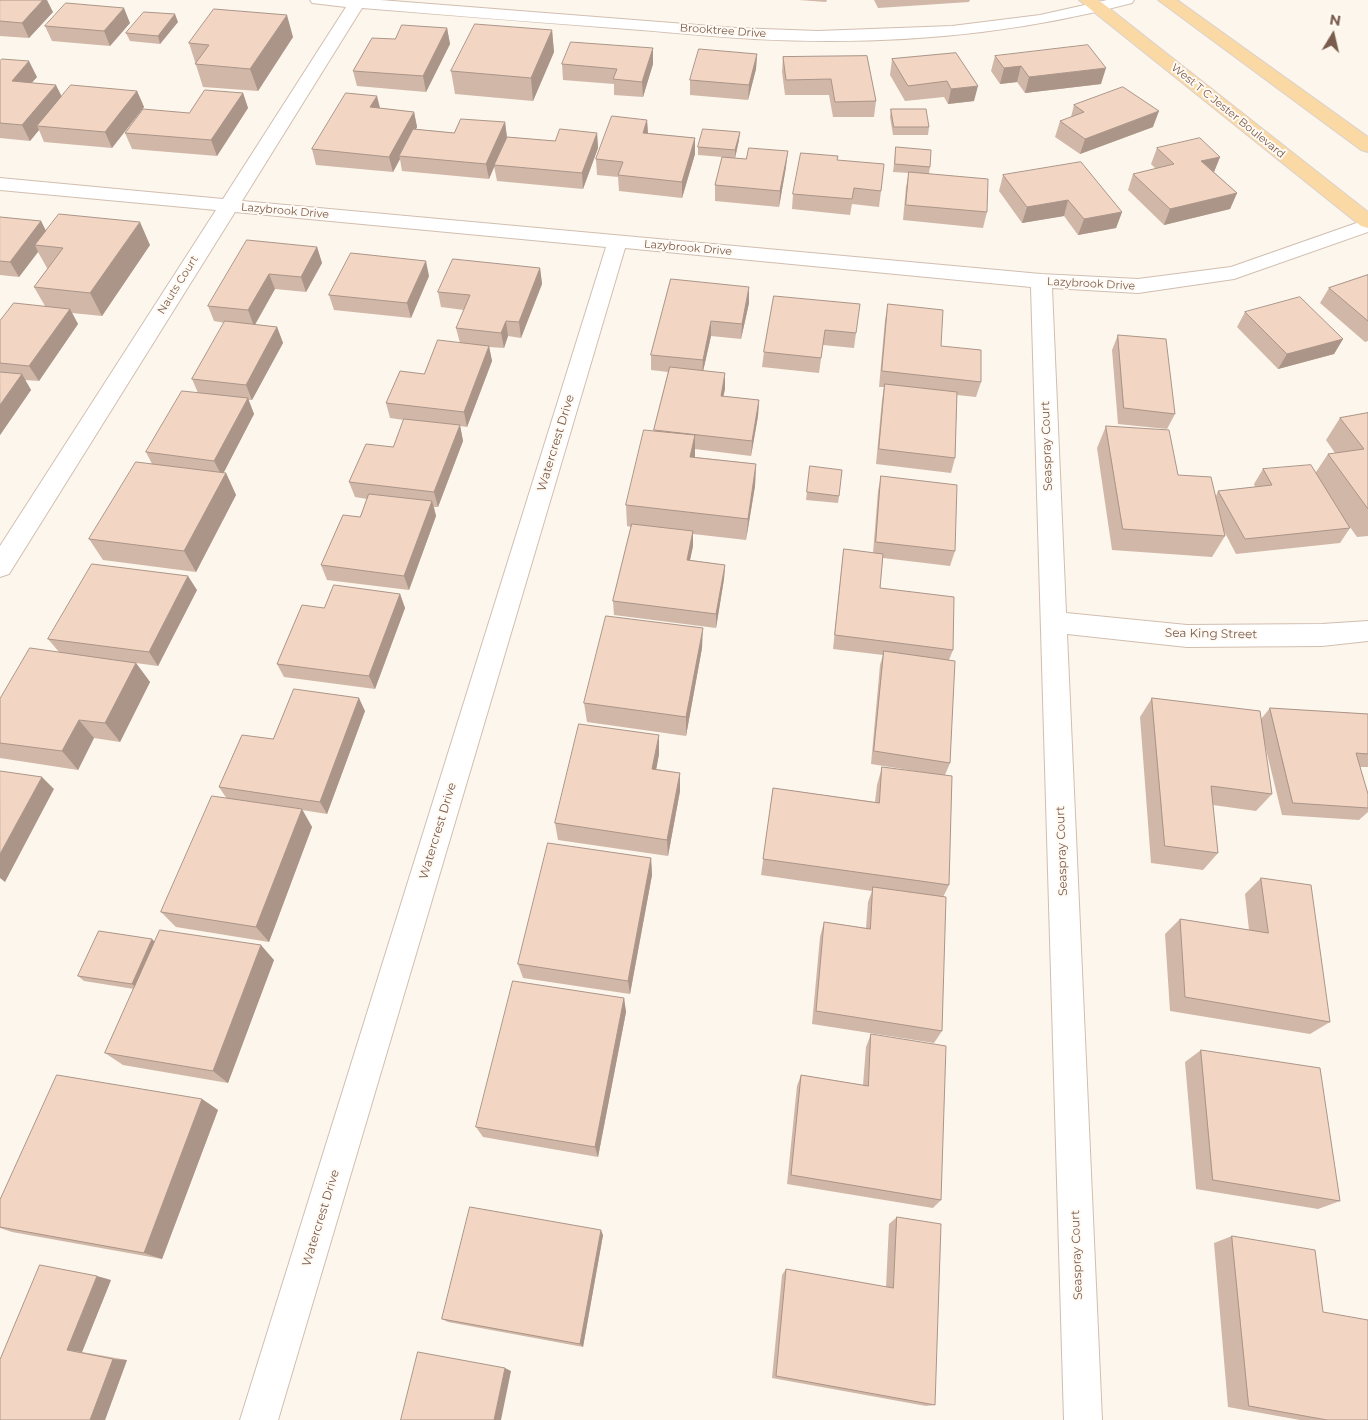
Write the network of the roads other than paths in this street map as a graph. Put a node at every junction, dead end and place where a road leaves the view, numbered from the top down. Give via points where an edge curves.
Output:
1 (318, 0) edge
2 (1126, 0) edge
3 (1166, 0) edge
4 (357, 3) junction
5 (1093, 4) edge
6 (1368, 146) edge
7 (0, 184) edge
8 (228, 205) junction
9 (1368, 224) edge
10 (617, 242) junction
11 (1041, 282) junction
12 (0, 567) edge
13 (1054, 622) junction
14 (1368, 630) edge
15 (259, 1420) edge
16 (1083, 1420) edge

1 - 4 street, Brooktree Drive
2 - 5 street, Brooktree Drive
3 - 6 main road
4 - 5 street, Brooktree Drive via 772,35 851,36 957,30 1069,15
4 - 8 street, Nauts Court
5 - 9 main road, West T C Jester Boulevard
7 - 8 street, Lazybrook Drive
8 - 10 street, Lazybrook Drive
8 - 12 street, Nauts Court
9 - 11 street, Lazybrook Drive via 1234,273 1138,286
10 - 11 street, Lazybrook Drive
10 - 15 street, Watercrest Drive
11 - 13 street, Seaspray Court
13 - 14 street, Sea King Street via 1187,636 1322,635
13 - 16 street, Seaspray Court

